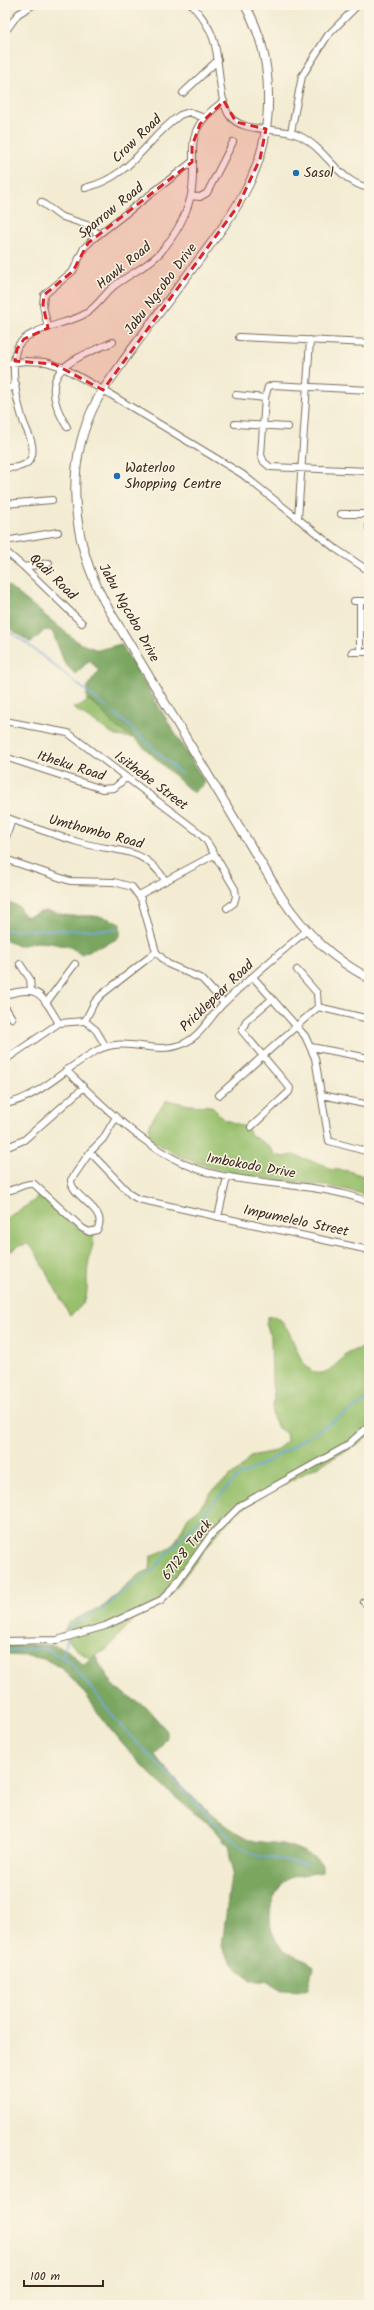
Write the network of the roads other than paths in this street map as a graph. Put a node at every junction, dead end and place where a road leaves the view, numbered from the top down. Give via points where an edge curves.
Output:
1 (33, 5) edge
2 (192, 5) edge
3 (245, 5) edge
4 (358, 5) edge
5 (8, 28) dead end
6 (218, 60) junction
7 (183, 93) dead end
8 (224, 101) junction
9 (204, 118) junction
10 (266, 129) junction
11 (291, 132) junction
12 (233, 142) dead end
13 (192, 162) junction
14 (85, 188) dead end
15 (369, 188) edge
16 (191, 196) junction
17 (41, 202) dead end
18 (98, 234) junction
19 (48, 328) junction
20 (239, 337) dead end
21 (310, 340) junction
22 (113, 342) dead end
23 (369, 343) edge
24 (15, 361) junction
25 (5, 364) edge
26 (62, 367) junction
27 (16, 384) junction
28 (306, 387) junction
29 (103, 390) junction
30 (369, 390) edge
31 (5, 391) edge
32 (236, 395) dead end
33 (264, 398) junction
34 (235, 424) dead end
35 (263, 425) junction
36 (288, 426) dead end
37 (67, 427) dead end
38 (5, 468) edge
39 (301, 468) junction
40 (369, 471) edge
41 (52, 500) dead end
42 (5, 504) edge
43 (342, 514) dead end
44 (369, 515) edge
45 (298, 519) junction
46 (369, 528) edge
47 (58, 532) dead end
48 (5, 541) edge
49 (5, 551) edge
50 (49, 563) dead end
51 (24, 567) junction
52 (369, 571) edge
53 (369, 601) edge
54 (82, 623) dead end
55 (352, 652) dead end
56 (360, 652) junction
57 (369, 652) edge
58 (5, 721) edge
59 (5, 757) edge
60 (126, 778) junction
61 (5, 817) edge
62 (12, 820) junction
63 (5, 840) edge
64 (214, 855) junction
65 (5, 859) edge
66 (165, 880) junction
67 (139, 895) junction
68 (227, 908) dead end
69 (306, 932) junction
70 (156, 952) junction
71 (20, 964) dead end
72 (75, 964) dead end
73 (297, 970) dead end
74 (253, 977) junction
75 (369, 978) edge
76 (31, 990) junction
77 (5, 995) edge
78 (272, 999) junction
79 (46, 1003) junction
80 (224, 1003) junction
81 (5, 1007) edge
82 (318, 1007) junction
83 (12, 1018) dead end
84 (369, 1019) edge
85 (84, 1021) junction
86 (59, 1023) junction
87 (296, 1026) junction
88 (106, 1046) junction
89 (311, 1047) junction
90 (263, 1055) junction
91 (369, 1058) edge
92 (5, 1060) edge
93 (66, 1070) junction
94 (83, 1088) junction
95 (219, 1095) dead end
96 (322, 1095) junction
97 (5, 1104) edge
98 (369, 1105) edge
99 (116, 1117) junction
100 (251, 1127) dead end
101 (5, 1148) edge
102 (90, 1152) junction
103 (369, 1152) edge
104 (227, 1177) junction
105 (5, 1191) edge
106 (369, 1202) edge
107 (218, 1216) junction
108 (369, 1250) edge
109 (369, 1426) edge
110 (364, 1602) dead end
111 (369, 1607) edge
112 (5, 1641) edge

1 - 5 street via 18,14
2 - 6 street via 211,32
3 - 10 main road, Jabu Ngcobo Drive via 259,32 267,67 269,99
4 - 11 street via 328,35 302,76
6 - 7 street
6 - 8 street
8 - 9 street, Hawk Road
8 - 10 street via 236,122
9 - 13 street, Hawk Road via 194,139
9 - 14 street, Crow Road via 189,112 180,115 117,175
10 - 11 street
10 - 29 main road, Jabu Ngcobo Drive via 258,164 238,206
11 - 15 street via 312,144 352,182
12 - 16 street via 207,193 200,197
13 - 16 street, Hawk Road
13 - 18 street, Sparrow Road
16 - 19 street, Hawk Road via 175,234 155,257 112,288 88,312
17 - 18 street via 60,216 90,226
18 - 19 street, Sparrow Road via 84,248 73,271 44,295 43,305
19 - 24 street, Hawk Road via 31,335 20,344
20 - 21 street
21 - 23 street
21 - 28 street
22 - 26 street
24 - 25 street
24 - 26 street via 46,362
24 - 27 street, Hawk Road
26 - 29 street
26 - 37 street via 54,390
27 - 31 street
27 - 38 street, Hawk Road via 21,412 33,451 30,460 24,465
28 - 30 street
28 - 33 street via 270,386 266,389
28 - 39 street
29 - 45 street via 230,466
29 - 69 main road, Jabu Ngcobo Drive via 83,436 76,472 76,517 88,568 105,603 282,898
32 - 33 street
33 - 35 street
34 - 35 street
35 - 36 street
35 - 39 street via 261,455 264,462 270,467
39 - 40 street
39 - 45 street
41 - 42 street
43 - 44 street
44 - 46 street
45 - 52 street
47 - 48 street
49 - 51 street, Qadi Road
50 - 51 street
51 - 54 street, Qadi Road
53 - 56 street via 357,601
55 - 56 street
56 - 57 street
58 - 60 street, Isithebe Street via 68,733
59 - 60 street, Itheku Road via 102,789 114,788
60 - 64 street, Isithebe Street via 197,831 206,840
61 - 62 street, Umthombo Road
62 - 63 street
62 - 66 street, Umthombo Road via 79,843 132,852 158,868
64 - 66 street
64 - 68 street, Isithebe Street via 236,891 234,903
65 - 67 street via 70,881 123,883 132,887
66 - 67 street
67 - 70 street
69 - 74 street, Pricklepear Road
69 - 75 main road, Jabu Ngcobo Drive via 327,951
70 - 80 street via 168,964 202,979
70 - 85 street via 101,995
71 - 76 street via 30,979
72 - 79 street
73 - 82 street via 317,993
74 - 78 street
74 - 80 street, Pricklepear Road
76 - 77 street
76 - 79 street via 38,993
78 - 87 street
78 - 90 street via 246,1022 242,1029
79 - 86 street
80 - 88 street, Pricklepear Road via 195,1036 182,1045 167,1049 135,1044
81 - 83 street
82 - 84 street
82 - 87 street
85 - 86 street
85 - 88 street via 96,1030
86 - 92 street
87 - 89 street
87 - 90 street
88 - 93 street, Pricklepear Road
89 - 91 street
89 - 96 street via 318,1068
90 - 95 street
90 - 100 street via 290,1088 289,1092
93 - 94 street, Imbokodo Drive
93 - 97 street, Pricklepear Road via 30,1095 15,1103
94 - 99 street, Imbokodo Drive
94 - 101 street via 24,1140
96 - 98 street
96 - 103 street via 329,1141
99 - 102 street via 103,1139
99 - 104 street, Imbokodo Drive via 176,1160
102 - 105 street via 71,1183 97,1214 99,1225 94,1231 89,1232 82,1228 34,1184
102 - 107 street, Impumelelo Street via 135,1198
104 - 106 street, Imbokodo Drive via 318,1190
104 - 107 street
107 - 108 street, Impumelelo Street
109 - 112 street, 67128 Track via 345,1447 241,1505 211,1535 161,1600 105,1626 57,1640
110 - 111 street

